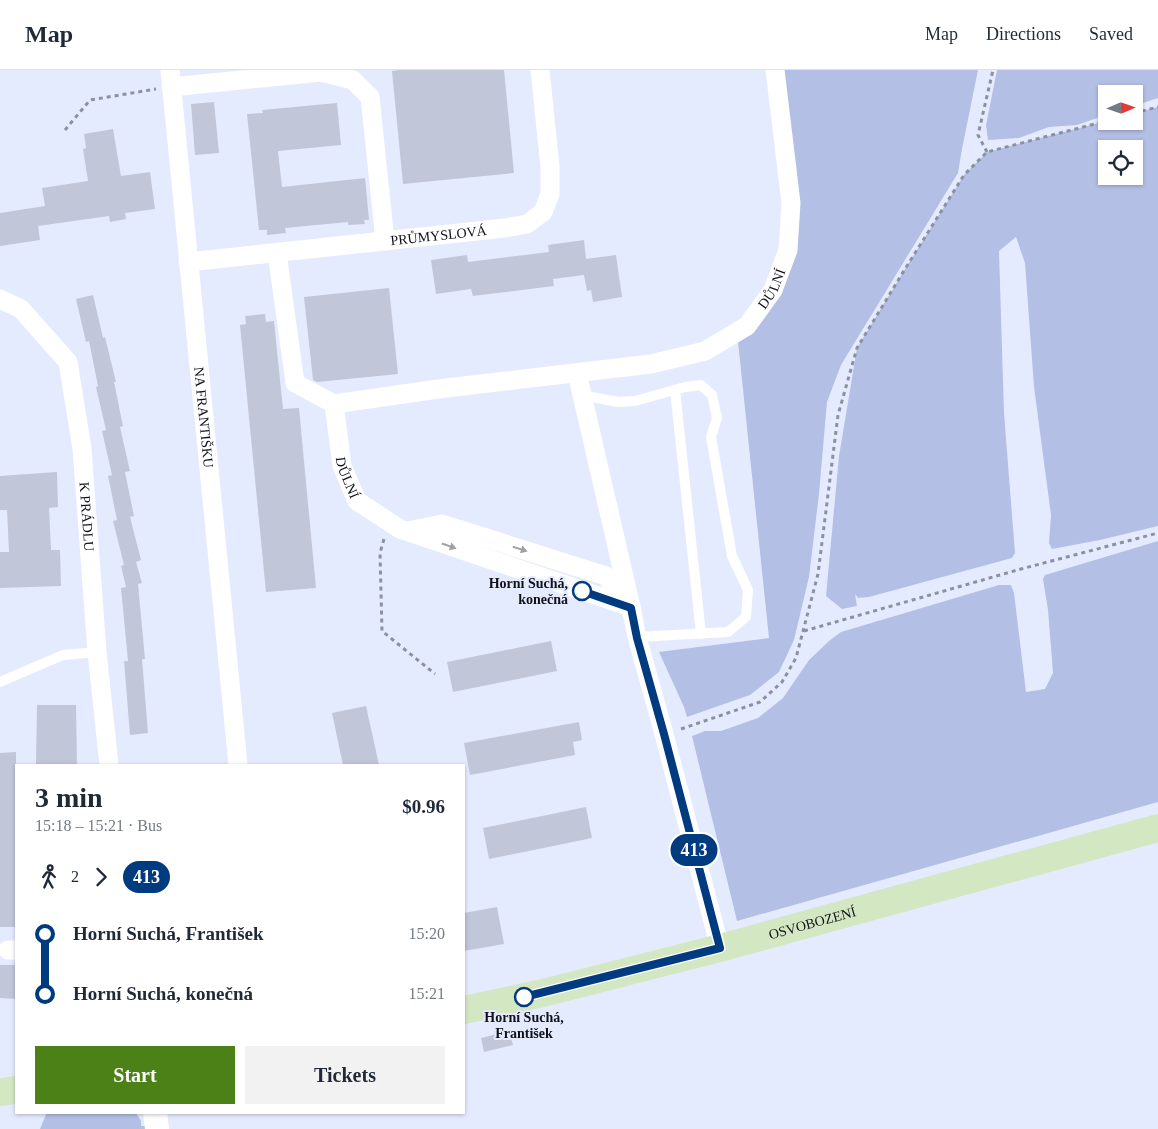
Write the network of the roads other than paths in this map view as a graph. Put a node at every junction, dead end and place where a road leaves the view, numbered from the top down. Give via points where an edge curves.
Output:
1 (540, 70) edge
2 (775, 70) edge
3 (170, 78) edge
4 (385, 241) junction
5 (277, 253) junction
6 (188, 262) junction
7 (0, 299) edge
8 (577, 373) junction
9 (676, 390) junction
10 (582, 395) junction
11 (334, 404) junction
12 (631, 608) junction
13 (701, 634) junction
14 (637, 638) junction
15 (97, 652) junction
16 (0, 682) edge
17 (109, 764) edge
18 (238, 764) edge
19 (1158, 828) edge
20 (720, 948) junction
21 (465, 1010) edge
22 (15, 1090) edge
23 (0, 1092) edge
24 (155, 1114) edge
25 (157, 1129) edge

1 - 4 street, PRŮMYSLOVÁ via 550,167 550,194 543,212 519,226
2 - 8 street, DŮLNÍ via 791,203 788,250 773,290 747,326 705,351 651,364
3 - 4 street via 321,72 353,80 370,97
3 - 6 street, NA FRANTIŠKU
4 - 5 street, PRŮMYSLOVÁ
5 - 6 street, PRŮMYSLOVÁ
5 - 11 street via 295,383
6 - 18 street, NA FRANTIŠKU
7 - 15 street, K PRÁDLU via 21,309 68,362 82,449
8 - 10 street
8 - 11 street, DŮLNÍ
9 - 10 lane via 636,402
9 - 13 lane
9 - 13 lane via 701,385 712,394 717,418 711,437 732,556 748,590 746,617 728,632
10 - 12 street
11 -> 12 street, DŮLNÍ via 342,466 357,500 400,529
12 - 14 street
13 - 14 lane
14 - 20 street
15 - 16 lane via 63,655
15 - 17 street, K PRÁDLU
19 - 20 main road, OSVOBOZENÍ
20 - 21 main road, OSVOBOZENÍ
22 - 23 main road
24 - 25 street

